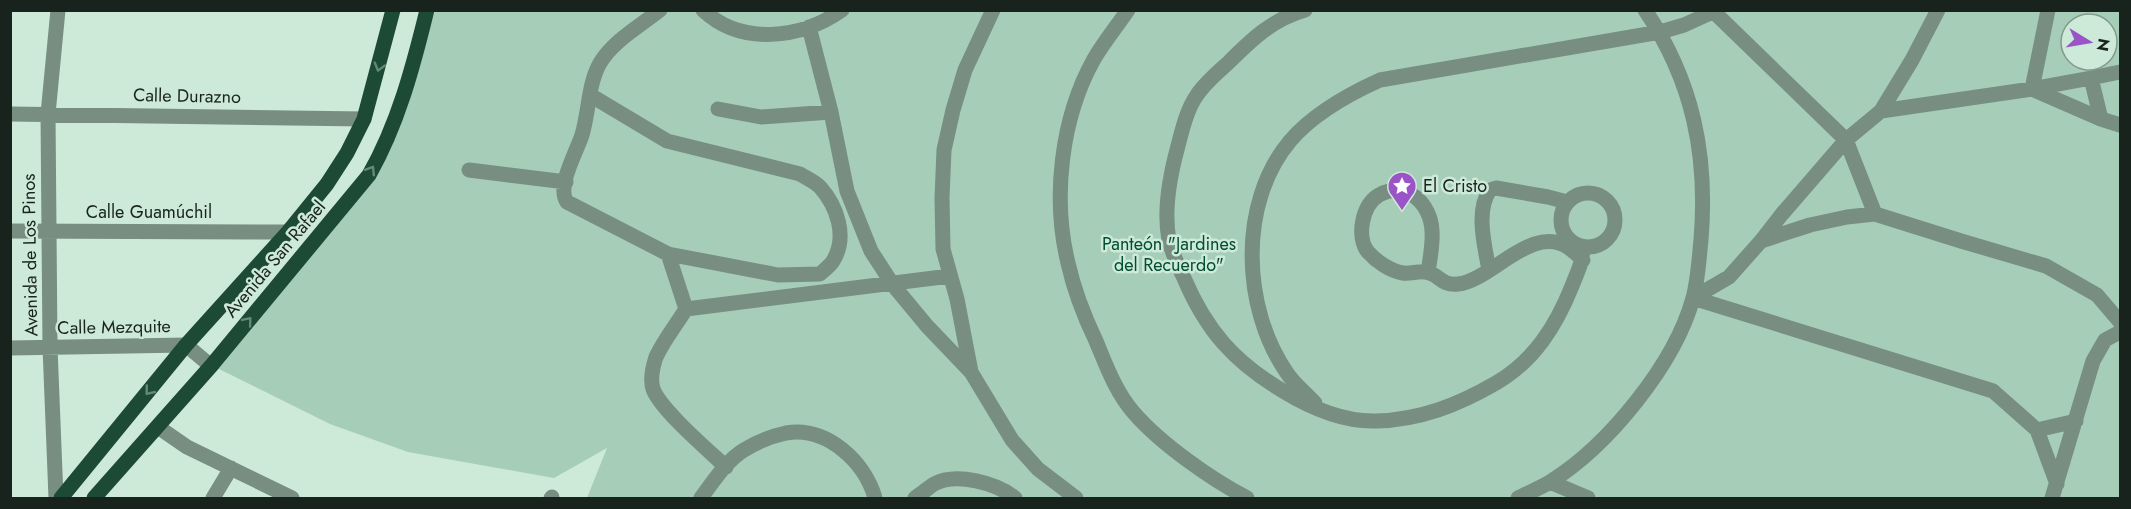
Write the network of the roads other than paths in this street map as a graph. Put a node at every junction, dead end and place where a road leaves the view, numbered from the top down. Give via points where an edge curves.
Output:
1 (58, 10) edge
2 (393, 10) edge
3 (427, 10) edge
4 (660, 10) edge
5 (703, 10) edge
6 (842, 10) edge
7 (993, 10) edge
8 (1128, 10) edge
9 (1305, 10) edge
10 (1645, 10) edge
11 (1938, 10) edge
12 (2048, 10) edge
13 (1716, 12) edge
14 (810, 27) junction
15 (1660, 32) junction
16 (2121, 72) edge
17 (2091, 78) junction
18 (2032, 89) junction
19 (590, 95) junction
20 (718, 109) dead end
21 (1881, 111) junction
22 (831, 112) junction
23 (10, 114) edge
24 (48, 114) junction
25 (364, 119) junction
26 (2101, 119) junction
27 (2121, 125) edge
28 (1846, 140) junction
29 (469, 170) dead end
30 (566, 182) junction
31 (1567, 202) junction
32 (1875, 214) junction
33 (10, 231) edge
34 (48, 231) junction
35 (288, 232) junction
36 (1761, 242) junction
37 (668, 254) junction
38 (1583, 254) junction
39 (1489, 270) junction
40 (1428, 272) junction
41 (950, 276) junction
42 (893, 285) junction
43 (1693, 298) junction
44 (686, 309) junction
45 (2121, 322) edge
46 (2121, 332) edge
47 (186, 345) junction
48 (50, 347) junction
49 (10, 348) edge
50 (211, 366) junction
51 (971, 372) junction
52 (1324, 412) junction
53 (2076, 421) junction
54 (158, 427) junction
55 (2037, 430) junction
56 (726, 467) junction
57 (231, 468) junction
58 (1550, 482) junction
59 (2054, 491) edge
60 (1069, 497) edge
61 (56, 498) edge
62 (62, 498) edge
63 (94, 498) edge
64 (213, 498) edge
65 (292, 498) edge
66 (702, 498) edge
67 (875, 498) edge
68 (915, 498) edge
69 (1015, 498) edge
70 (1244, 498) edge
71 (1518, 498) edge
72 (1588, 498) edge

1 - 24 street, Avenida de Los Pinos
2 -> 25 main road, Avenida San Rafael
50 -> 3 main road, Avenida San Rafael via 369,175 401,104
4 - 19 street via 609,51 600,64
5 - 14 street via 712,19 750,34 772,36
6 - 14 street
7 - 41 street via 965,70 944,150 943,249
8 - 70 street via 1094,59 1069,123 1062,166 1068,262 1082,310 1113,381 1133,413 1202,470
9 - 52 street via 1286,16 1261,33 1196,97 1172,169 1167,206 1169,239 1206,323 1259,376
10 - 15 street
11 - 21 street
12 - 18 street
13 - 15 street
13 - 28 street
14 - 22 street
15 - 43 street via 1688,94 1698,133 1703,190 1700,256
15 - 52 street via 1380,80 1332,105 1290,141 1263,190 1254,220 1254,294 1265,332 1287,374
16 - 17 street
17 - 18 street
17 - 26 street
18 - 21 street
18 - 26 street
19 - 30 street via 583,132
19 - 37 street via 667,141 800,174 818,185 830,200 841,229 833,262 820,274 778,275
20 - 22 street via 761,117
21 - 28 street
22 - 42 street via 847,190 871,251
23 - 24 street, Calle Durazno
24 - 25 street, Calle Durazno
24 - 34 street, Avenida de Los Pinos
25 - 35 main road, Avenida San Rafael via 327,184
26 - 27 street
28 - 32 street
28 - 36 street
29 - 30 street
30 - 37 street via 563,195 567,202
31 - 38 street via 1560,220 1567,238
31 - 38 street via 1579,194 1593,192 1606,198 1614,210 1616,225 1609,238
31 - 39 street via 1490,190 1484,204 1482,236
32 - 36 street via 1809,225
32 - 45 street via 2046,266 2097,295
33 - 34 street, Calle Guamúchil
34 - 35 street, Calle Guamúchil
34 - 48 street, Avenida de Los Pinos
35 - 47 main road, Avenida San Rafael
36 - 43 street via 1729,277
37 - 44 street
38 - 39 street via 1557,243 1539,243
38 - 52 street via 1559,317 1538,348 1513,374 1446,409 1411,418 1376,421
39 - 40 street via 1465,284 1449,285
40 - 40 street via 1401,273 1375,260 1364,247 1361,228 1366,210 1378,196 1395,191 1411,193 1424,205 1432,229
41 - 42 street
41 - 51 street
42 - 44 street
42 - 51 street
43 - 55 street via 1993,391
43 - 58 street via 1668,357 1644,391 1587,453
44 - 56 street via 656,358 651,377 653,388 660,401
46 - 53 street via 2105,340 2093,361
47 - 48 street, Calle Mezquite
47 - 50 street, Calle Mezquite
47 -> 62 main road, Avenida San Rafael
48 - 49 street, Calle Mezquite
48 - 61 street, Avenida de Los Pinos
50 - 54 main road, Avenida San Rafael
51 - 60 street via 1012,440
53 - 55 street
53 - 59 street
54 - 57 street via 187,447
54 - 63 main road, Avenida San Rafael
55 - 59 street
56 - 66 street
56 - 67 street via 742,451 765,439 789,433 810,435 843,449 860,467
57 - 64 street
57 - 65 street
58 - 71 street
58 - 72 street
68 - 69 street via 936,483 961,478 986,483

